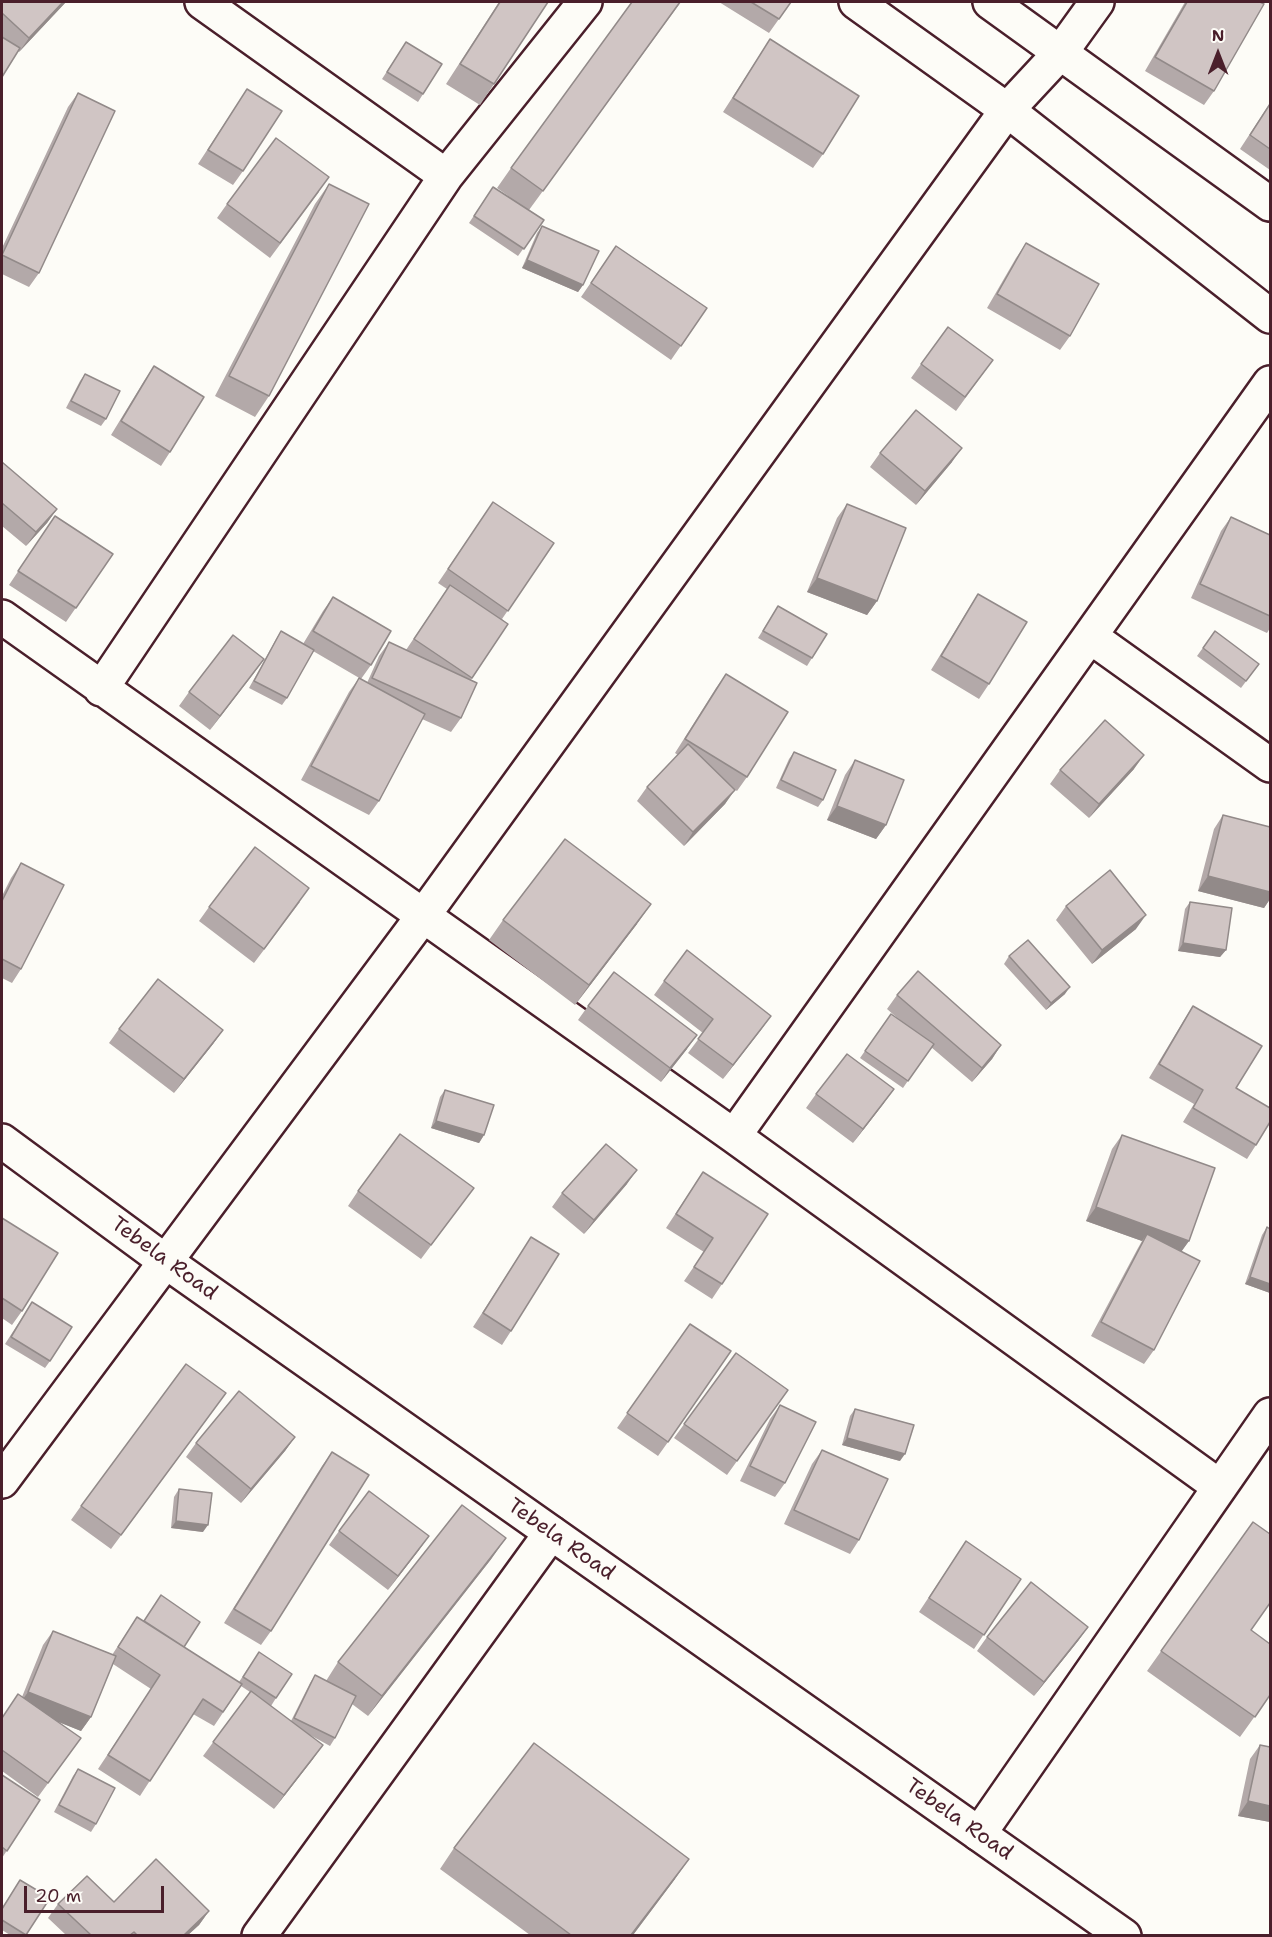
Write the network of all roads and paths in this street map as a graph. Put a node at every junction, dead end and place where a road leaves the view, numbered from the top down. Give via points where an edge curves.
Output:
1 (202, 2) edge
2 (585, 2) edge
3 (856, 2) edge
4 (990, 2) edge
5 (1097, 2) edge
6 (1062, 52) junction
7 (1007, 110) junction
8 (446, 176) junction
9 (1270, 204) edge
10 (1270, 316) edge
11 (1270, 383) edge
12 (2, 617) edge
13 (1091, 637) junction
14 (101, 688) junction
15 (1270, 765) edge
16 (423, 916) junction
17 (734, 1136) junction
18 (2, 1141) edge
19 (165, 1261) junction
20 (1270, 1415) edge
21 (2, 1481) edge
22 (1220, 1487) junction
23 (551, 1533) junction
24 (979, 1834) junction
25 (259, 1935) edge
26 (1124, 1935) edge

1 - 8 street
2 - 8 street
3 - 7 street
4 - 6 street
5 - 6 street
6 - 7 street
6 - 9 street
7 - 10 street
7 - 16 street
8 - 14 street
11 - 13 street
12 - 14 street
13 - 15 street
13 - 17 street
14 - 16 street
16 - 17 street
16 - 19 street
17 - 22 street
18 - 19 street, Tebela Road
19 - 21 street
19 - 23 street, Tebela Road
20 - 22 street
22 - 24 street
23 - 24 street, Tebela Road
23 - 25 street
24 - 26 street, Tebela Road

